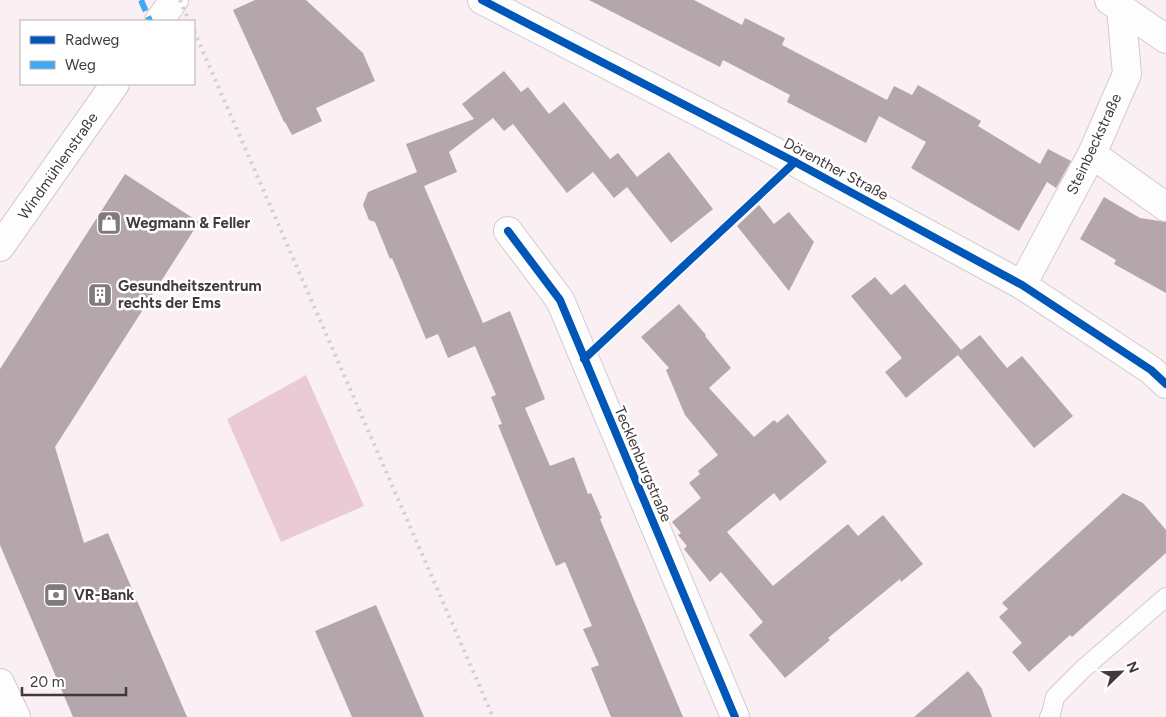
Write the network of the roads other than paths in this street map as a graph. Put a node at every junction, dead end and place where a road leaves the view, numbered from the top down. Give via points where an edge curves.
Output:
1 (174, 0) edge
2 (482, 0) edge
3 (1115, 4) edge
4 (160, 20) edge
5 (1166, 39) edge
6 (114, 85) edge
7 (1092, 154) junction
8 (1166, 207) edge
9 (508, 231) dead end
10 (0, 247) edge
11 (1022, 285) junction
12 (1166, 384) edge
13 (1166, 597) edge
14 (0, 683) edge
15 (16, 717) edge
16 (735, 717) edge
17 (1049, 717) edge

1 - 4 street
2 - 11 street, Dörenther Straße via 795,162
3 - 5 street
3 - 7 street, Steinbeckstraße via 1127,74
6 - 10 street, Windmühlenstraße
7 - 8 street
7 - 11 street, Steinbeckstraße
9 - 16 street, Tecklenburgstraße via 560,300
11 - 12 street, Dörenther Straße via 1151,370
13 - 17 lane via 1082,668 1055,697
14 - 15 street

